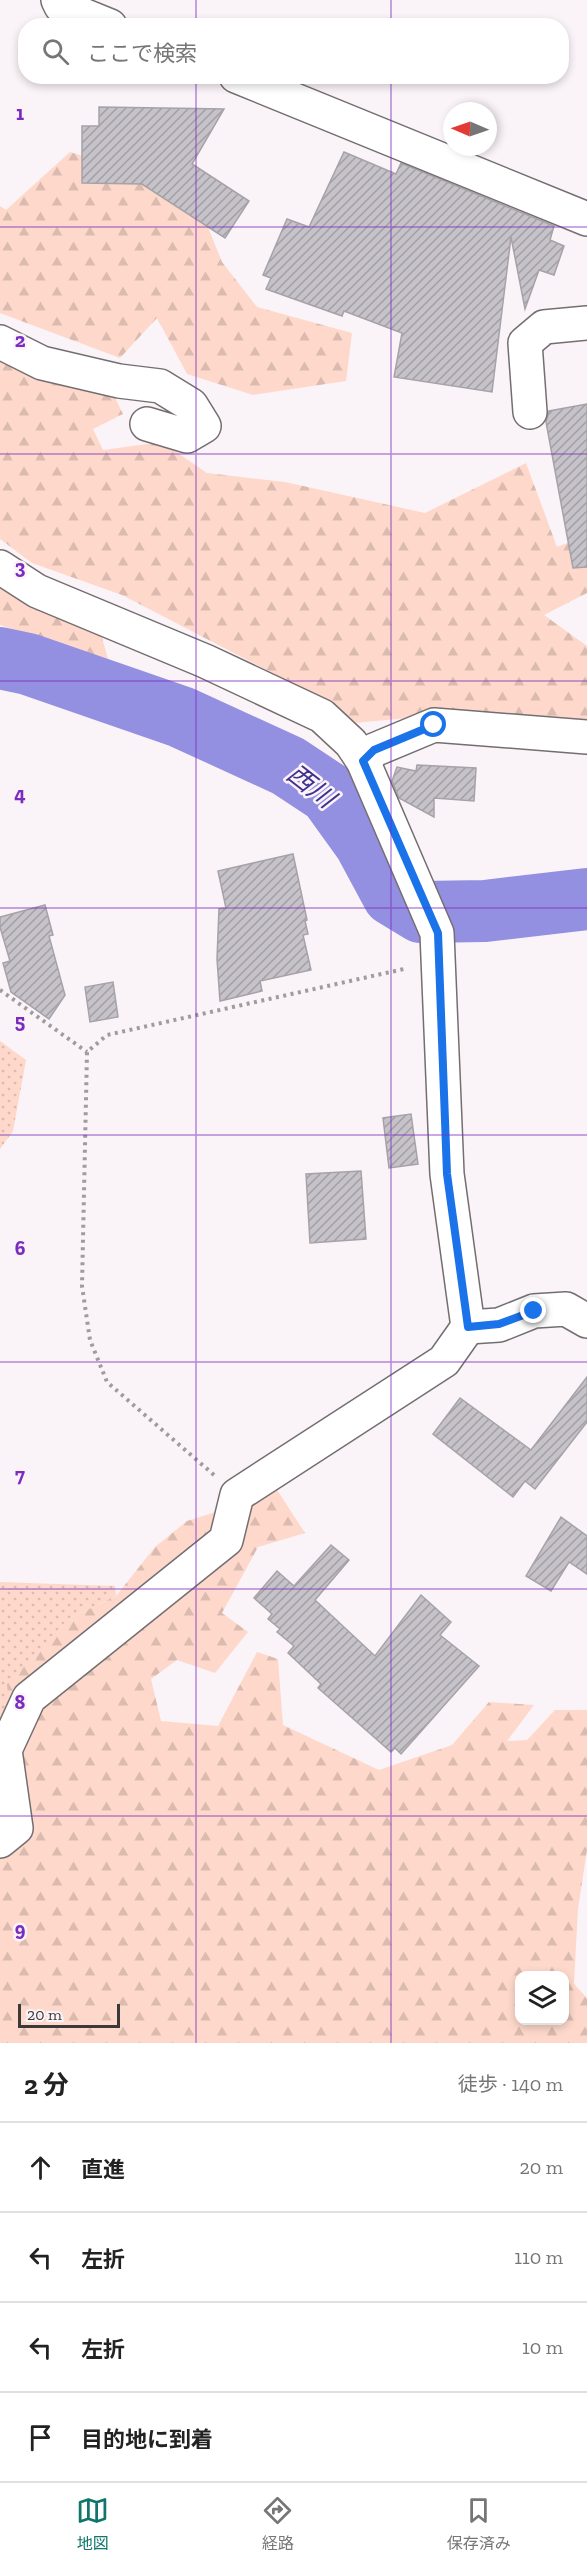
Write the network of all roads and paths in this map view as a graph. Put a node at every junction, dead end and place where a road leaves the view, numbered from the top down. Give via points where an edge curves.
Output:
1 (58, 0) edge
2 (90, 18) edge
3 (256, 84) edge
4 (587, 219) edge
5 (587, 323) edge
6 (0, 342) edge
7 (530, 412) dead end
8 (147, 424) dead end
9 (0, 567) edge
10 (587, 737) edge
11 (363, 761) junction
12 (438, 961) junction
13 (0, 990) edge
14 (87, 1052) junction
15 (587, 1321) edge
16 (468, 1327) junction
17 (237, 1495) junction
18 (0, 1841) edge

1 - 2 street via 61,6
3 - 4 street
5 - 7 street via 544,327 525,343
6 - 8 street via 42,363 160,386 192,405 204,426 187,436
9 - 11 street via 37,591 205,661 322,716 351,743
10 - 11 street via 434,725 374,750
11 - 12 street via 438,933
12 - 14 path via 107,1035
12 - 16 street via 447,1174
13 - 14 path
14 - 17 path via 82,1286 90,1340 107,1382
15 - 16 street via 566,1309 534,1311 499,1324
16 - 17 street via 444,1361
17 - 18 street via 226,1540 30,1698 5,1750 16,1828

